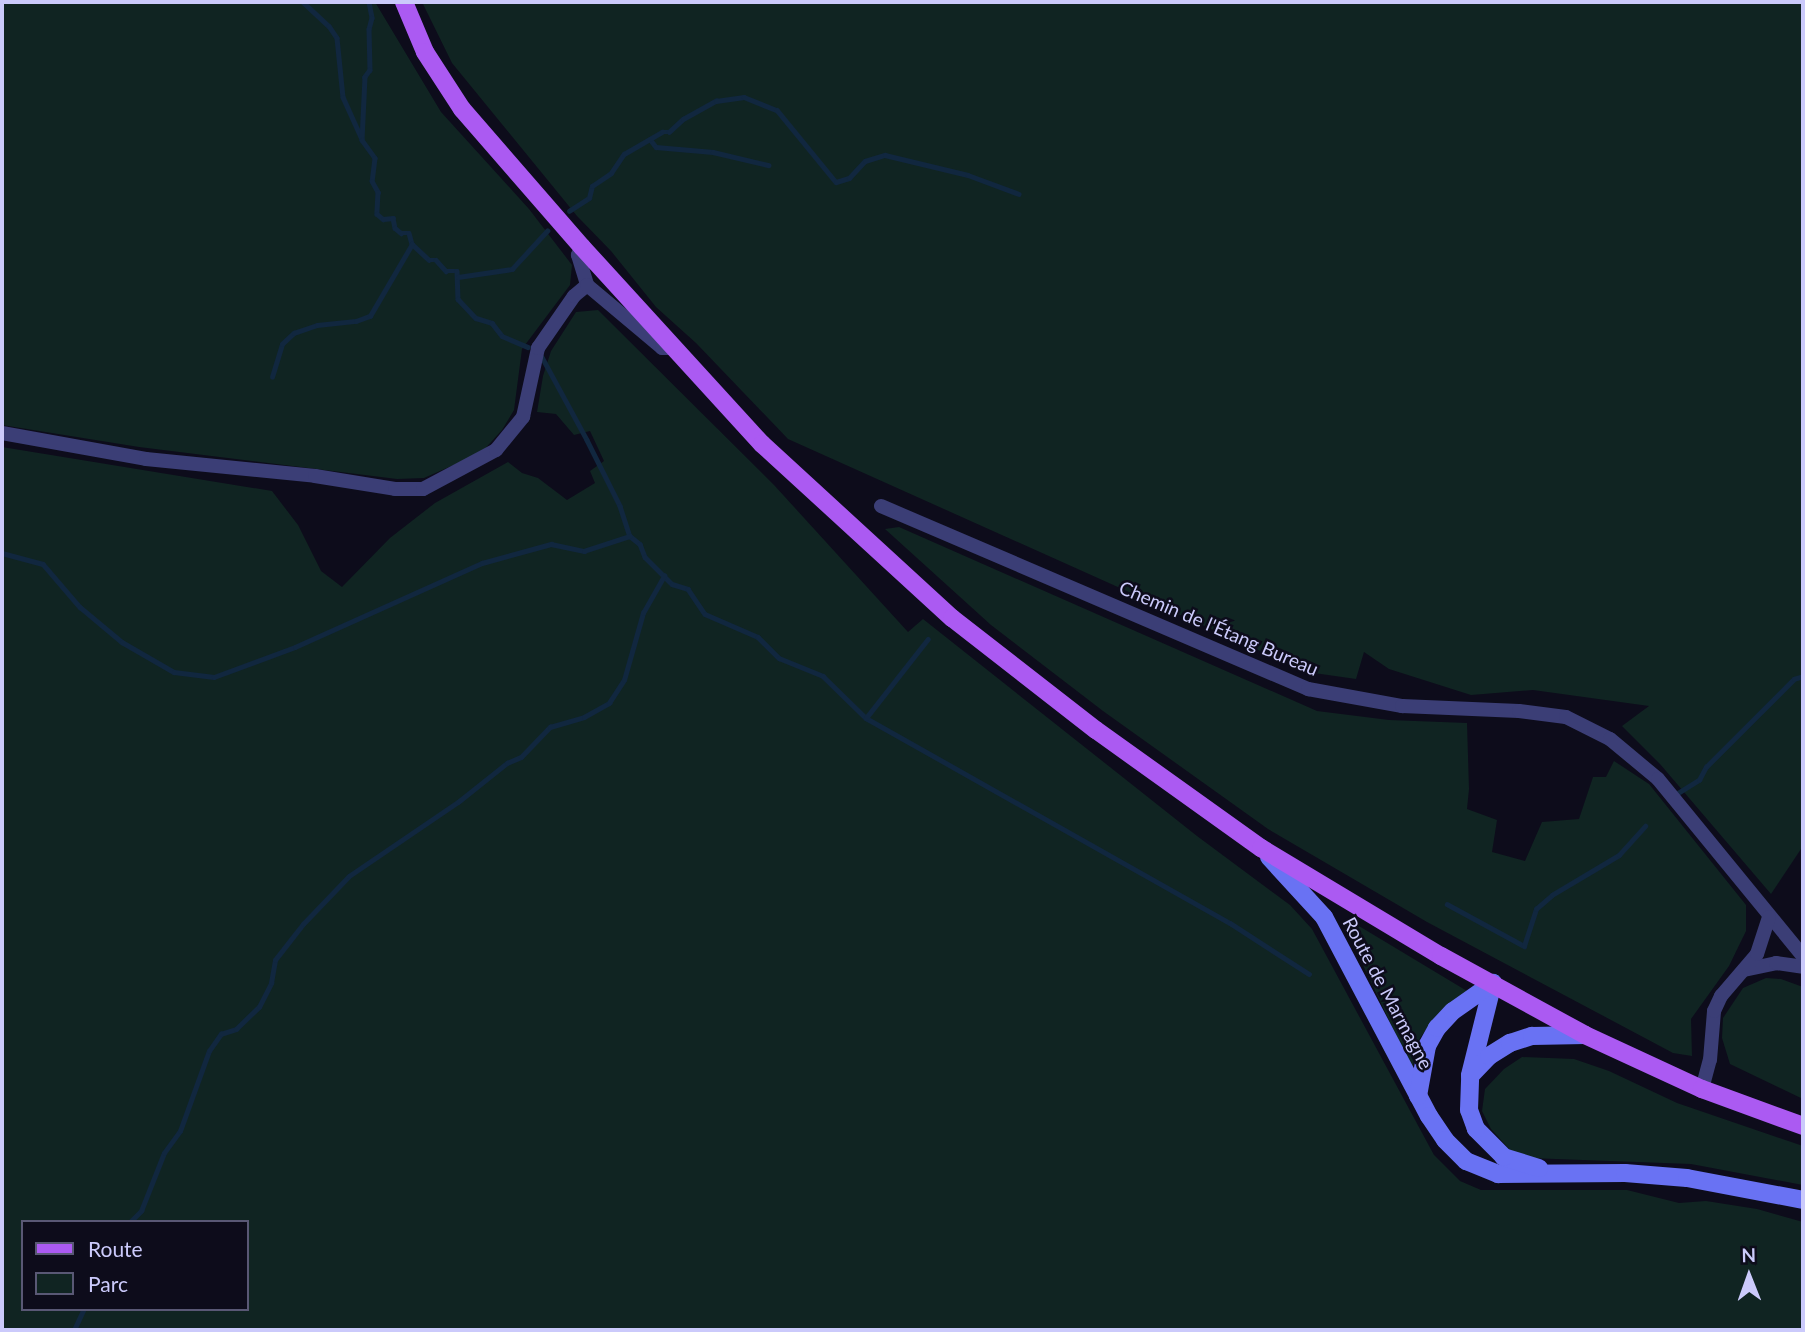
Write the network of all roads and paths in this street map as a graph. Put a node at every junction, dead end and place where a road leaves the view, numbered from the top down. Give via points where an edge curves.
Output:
1 (404, 2) edge
2 (582, 247) junction
3 (587, 285) junction
4 (673, 348) junction
5 (2, 433) edge
6 (881, 506) dead end
7 (1261, 848) junction
8 (1769, 917) junction
9 (1803, 956) edge
10 (1803, 967) edge
11 (1744, 970) junction
12 (1493, 983) junction
13 (1585, 1035) junction
14 (1470, 1076) junction
15 (1702, 1089) junction
16 (1418, 1097) junction
17 (1803, 1126) edge
18 (1559, 1175) junction
19 (1803, 1199) edge

1 - 2 main road via 425,52 462,109
2 - 3 street via 578,255
2 - 4 main road
3 - 4 street via 662,348
3 - 5 street via 574,296 538,348 523,417 496,450 423,489 146,459
4 - 7 main road via 762,444 952,618 1096,730
6 - 8 street, Chemin de l'Étang Bureau via 1308,689 1402,706 1566,717 1610,739 1658,779
7 - 12 main road
7 - 16 main road, Route de Marmagne via 1324,917
8 - 9 street, Chemin de l'Étang Bureau
8 - 11 street via 1756,954
10 - 11 street via 1776,964
11 - 15 street via 1714,1010 1710,1060
12 - 13 main road
12 - 14 main road, Route de Marmagne
12 - 16 main road, Route de Marmagne via 1437,1028 1427,1046
13 - 14 main road via 1532,1036 1510,1043
13 - 15 main road
14 - 18 main road, Route de Marmagne via 1469,1110 1488,1144 1504,1157
15 - 17 main road
16 - 18 main road, Route de Marmagne via 1445,1140 1466,1161 1498,1174
18 - 19 main road, Route de Marmagne via 1625,1173 1687,1178

